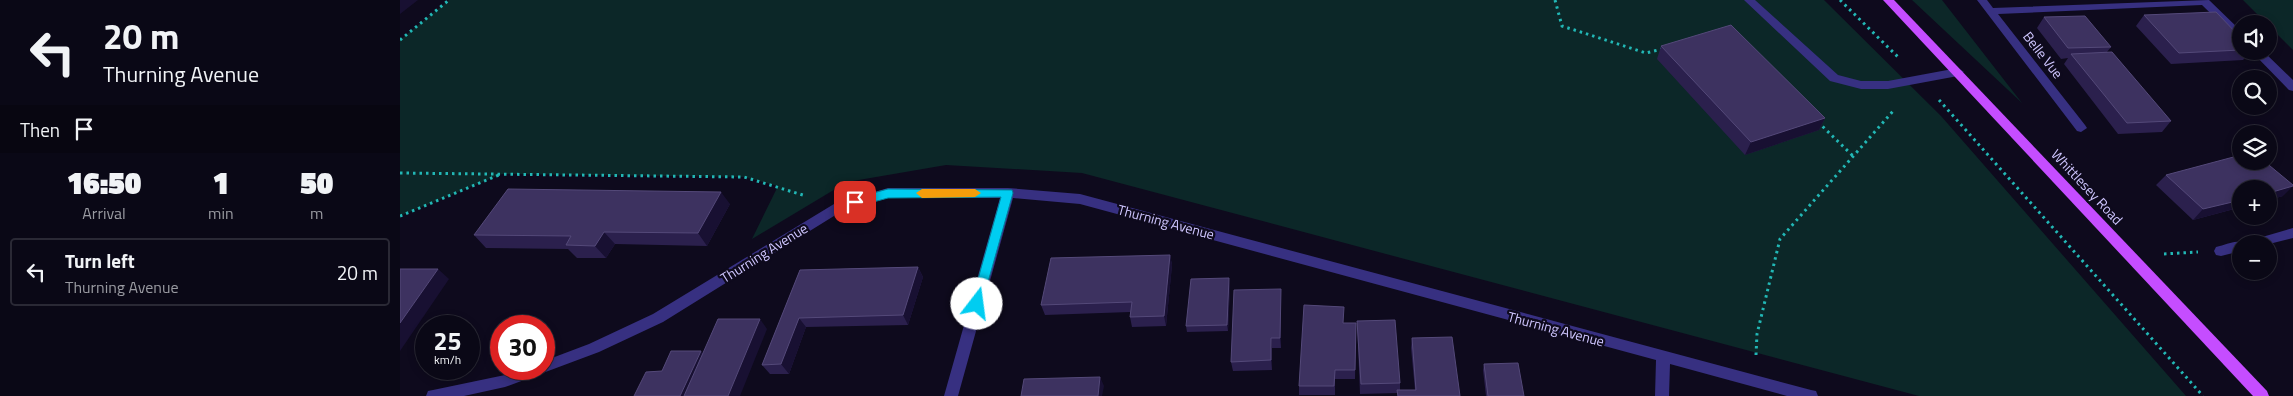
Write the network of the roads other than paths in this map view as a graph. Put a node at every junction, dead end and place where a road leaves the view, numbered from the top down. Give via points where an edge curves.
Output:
1 (1749, 0) edge
2 (1888, 0) edge
3 (1982, 0) edge
4 (2205, 1) edge
5 (1990, 11) junction
6 (2232, 28) edge
7 (2265, 60) edge
8 (1958, 72) junction
9 (2293, 87) edge
10 (2081, 128) dead end
11 (1008, 193) junction
12 (2293, 233) edge
13 (2277, 237) edge
14 (2232, 248) edge
15 (2221, 251) road end
16 (1663, 358) junction
17 (555, 363) edge
18 (505, 380) edge
19 (433, 396) edge
20 (951, 396) edge
21 (1662, 396) edge
22 (1811, 396) edge
23 (2262, 396) edge

1 - 8 street via 1834,78 1861,85 1888,85
2 - 8 main road, Whittlesey Road
3 - 5 street, Belle Vue
4 - 5 street
4 - 6 street
5 - 10 street, Belle Vue
7 - 9 street
8 - 23 main road, Whittlesey Road
11 - 16 street, Thurning Avenue via 1080,199
11 - 17 street, Thurning Avenue via 888,194 838,207 658,318
11 - 20 street
12 - 13 street
14 - 15 street
16 - 21 street
16 - 22 street, Thurning Avenue
18 - 19 street

